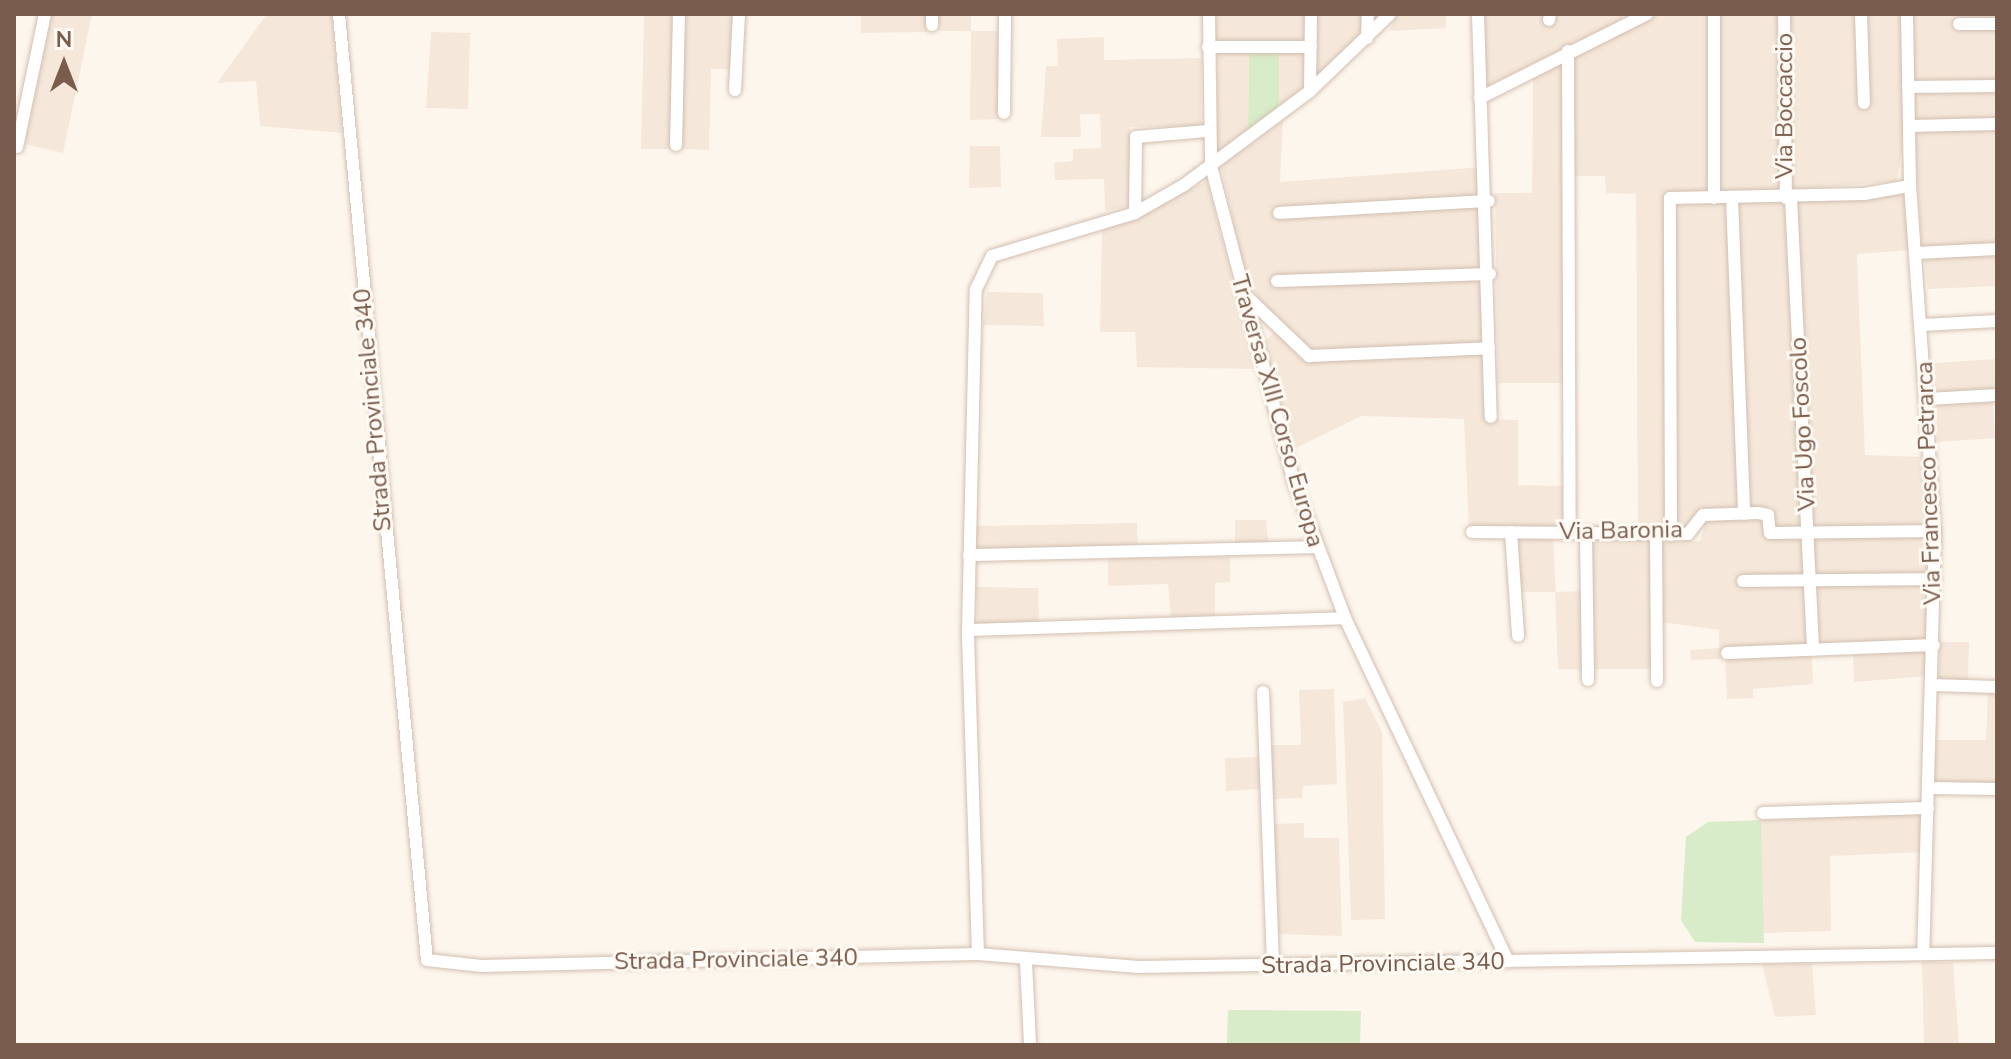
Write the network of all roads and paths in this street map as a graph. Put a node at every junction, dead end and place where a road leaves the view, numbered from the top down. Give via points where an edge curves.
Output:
1 (45, 14) edge
2 (339, 14) edge
3 (679, 14) edge
4 (739, 14) edge
5 (1005, 14) edge
6 (1209, 14) edge
7 (1311, 14) edge
8 (1368, 14) edge
9 (1390, 14) edge
10 (1478, 14) edge
11 (1647, 14) edge
12 (1714, 14) edge
13 (1784, 14) edge
14 (1861, 14) edge
15 (1907, 14) edge
16 (1628, 18) edge
17 (1959, 24) dead end
18 (1997, 24) edge
19 (1367, 38) junction
20 (1208, 47) junction
21 (1311, 47) junction
22 (1568, 51) junction
23 (1997, 86) edge
24 (1908, 87) junction
25 (735, 90) dead end
26 (1310, 91) junction
27 (1480, 98) junction
28 (1864, 103) dead end
29 (1004, 113) dead end
30 (1997, 124) edge
31 (1910, 126) junction
32 (1207, 131) junction
33 (676, 145) dead end
34 (17, 147) dead end
35 (1211, 166) junction
36 (1910, 186) junction
37 (1714, 198) junction
38 (1732, 198) junction
39 (1788, 198) junction
40 (1489, 201) junction
41 (1135, 213) junction
42 (1279, 213) dead end
43 (1997, 249) edge
44 (1916, 253) junction
45 (1490, 274) junction
46 (1277, 281) dead end
47 (1242, 292) junction
48 (1997, 321) edge
49 (1922, 325) junction
50 (1489, 348) junction
51 (1997, 395) edge
52 (1928, 399) junction
53 (1491, 417) dead end
54 (1744, 514) junction
55 (1935, 531) junction
56 (1472, 532) dead end
57 (1511, 532) junction
58 (1570, 533) junction
59 (1809, 533) junction
60 (1586, 534) junction
61 (1671, 535) junction
62 (1656, 536) junction
63 (1315, 547) junction
64 (969, 555) junction
65 (1935, 579) junction
66 (1811, 580) junction
67 (1743, 581) dead end
68 (1345, 618) junction
69 (968, 630) junction
70 (1518, 636) dead end
71 (1934, 645) junction
72 (1813, 649) junction
73 (1727, 653) dead end
74 (1588, 680) dead end
75 (1657, 681) dead end
76 (1932, 685) junction
77 (1997, 687) edge
78 (1263, 692) dead end
79 (1928, 788) junction
80 (1997, 789) edge
81 (1928, 808) junction
82 (1763, 813) dead end
83 (1923, 952) junction
84 (1997, 953) edge
85 (978, 954) junction
86 (1508, 961) junction
87 (1026, 962) junction
88 (1273, 966) junction
89 (1030, 1045) edge

1 - 34 street
2 - 85 street, Strada Provinciale 340 via 427,960 482,966
3 - 33 street
4 - 25 street
5 - 29 street
6 - 20 street, Traversa XIII Corso Europa
7 - 21 street
8 - 19 street
9 - 19 street
10 - 27 street
11 - 16 street
12 - 37 street
13 - 39 street, Via Boccaccio
14 - 28 street
15 - 24 street, Via Francesco Petrarca
16 - 22 street
17 - 18 street
19 - 26 street
20 - 21 street
20 - 32 street, Traversa XIII Corso Europa
21 - 26 street
22 - 27 street
22 - 58 street
23 - 24 street
24 - 31 street, Via Francesco Petrarca
26 - 35 street
27 - 40 street via 1486,104
30 - 31 street
31 - 36 street, Via Francesco Petrarca
32 - 35 street, Traversa XIII Corso Europa
32 - 41 street via 1136,137
35 - 41 street
35 - 47 street, Traversa XIII Corso Europa
36 - 39 street
36 - 44 street, Via Francesco Petrarca
37 - 38 street
37 - 61 street via 1670,198
38 - 39 street
38 - 54 street
39 - 59 street, Via Ugo Foscolo
40 - 42 street
40 - 45 street
41 - 64 street via 1014,245 992,256 976,289
43 - 44 street
44 - 49 street, Via Francesco Petrarca
45 - 46 street
45 - 50 street
47 - 50 street via 1309,356
47 - 63 street, Traversa XIII Corso Europa
48 - 49 street
49 - 52 street, Via Francesco Petrarca
50 - 53 street
51 - 52 street
52 - 55 street, Via Francesco Petrarca
54 - 59 street via 1768,515 1770,533
54 - 61 street, Via Baronia via 1703,515 1688,534
55 - 59 street
55 - 65 street, Via Francesco Petrarca
56 - 57 street, Via Baronia
57 - 58 street, Via Baronia
57 - 70 street
58 - 60 street, Via Baronia
59 - 66 street, Via Ugo Foscolo
60 - 62 street, Via Baronia
60 - 74 street
61 - 62 street, Via Baronia
62 - 75 street
63 - 64 street
63 - 68 street, Traversa XIII Corso Europa
64 - 69 street
65 - 66 street
65 - 71 street, Via Francesco Petrarca
66 - 67 street
66 - 72 street, Via Ugo Foscolo
68 - 69 street
68 - 86 street, Traversa XIII Corso Europa
69 - 85 street
71 - 72 street
71 - 76 street, Via Francesco Petrarca
72 - 73 street
76 - 77 street
76 - 79 street, Via Francesco Petrarca
78 - 88 street
79 - 80 street
79 - 81 street, Via Francesco Petrarca
81 - 82 street
81 - 83 street, Via Francesco Petrarca
83 - 84 street, Strada Provinciale 340
83 - 86 street, Strada Provinciale 340
85 - 87 street, Strada Provinciale 340
86 - 88 street, Strada Provinciale 340
87 - 88 street, Strada Provinciale 340
87 - 89 street

